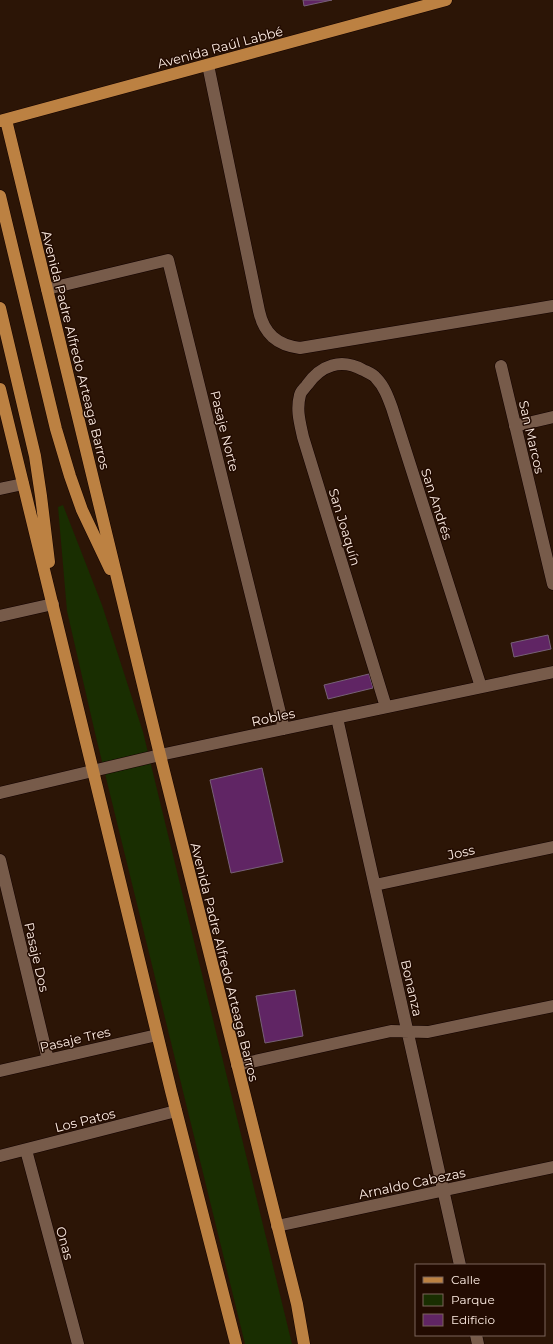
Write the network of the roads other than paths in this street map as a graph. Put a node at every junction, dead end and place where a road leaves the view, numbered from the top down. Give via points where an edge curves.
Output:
1 (446, 0) edge
2 (208, 65) junction
3 (3, 121) edge
4 (0, 196) edge
5 (47, 289) junction
6 (553, 306) edge
7 (0, 308) edge
8 (331, 365) joint
9 (501, 366) dead end
10 (0, 389) edge
11 (553, 417) edge
12 (515, 426) junction
13 (23, 484) junction
14 (0, 489) edge
15 (547, 537) edge
16 (553, 584) edge
17 (119, 586) junction
18 (53, 604) junction
19 (0, 616) edge
20 (553, 672) edge
21 (481, 687) junction
22 (386, 707) junction
23 (337, 718) junction
24 (284, 729) junction
25 (160, 755) junction
26 (94, 770) junction
27 (0, 792) edge
28 (553, 847) edge
29 (0, 860) edge
30 (375, 885) junction
31 (553, 1006) edge
32 (408, 1032) junction
33 (157, 1035) junction
34 (48, 1060) junction
35 (236, 1065) junction
36 (0, 1071) edge
37 (176, 1111) junction
38 (26, 1150) junction
39 (0, 1156) edge
40 (553, 1167) edge
41 (444, 1190) junction
42 (277, 1226) junction
43 (460, 1264) edge
44 (78, 1344) edge
45 (236, 1344) edge
46 (304, 1344) edge

1 - 2 main road, Avenida Raúl Labbé
2 - 3 main road, Avenida Raúl Labbé
2 - 6 street via 261,321 272,337 281,343 300,348
3 - 5 main road, Avenida Padre Alfredo Arteaga Barros
4 - 17 main road, Avenida Padre Alfredo Arteaga Barros via 70,476 82,510
5 - 17 main road, Avenida Padre Alfredo Arteaga Barros
5 - 24 street, Pasaje Norte via 168,260
7 - 18 main road via 35,456
8 - 21 street, San Andrés via 347,364 360,368 375,377 383,386
8 - 22 street, San Joaquín via 312,378 301,394 298,414
9 - 12 street, San Marcos
10 - 13 main road
11 - 12 street
12 - 15 street, San Marcos
13 - 14 street
13 - 18 main road
15 - 16 street, San Marcos
17 - 25 main road, Avenida Padre Alfredo Arteaga Barros
18 - 19 street
18 - 26 main road
20 - 21 street, Robles
21 - 22 street, Robles
22 - 23 street, Robles
23 - 24 street, Robles
23 - 30 street, Bonanza
24 - 25 street, Robles
25 - 26 street, Robles
25 - 35 main road, Avenida Padre Alfredo Arteaga Barros
26 - 27 street, Robles
26 - 33 main road
28 - 30 street, Joss
29 - 34 street, Pasaje Dos
30 - 32 street, Bonanza
31 - 32 street via 428,1032
32 - 35 street via 391,1031
32 - 41 street, Bonanza
33 - 34 street, Pasaje Tres
33 - 37 main road
34 - 36 street, Pasaje Tres
35 - 42 main road, Avenida Padre Alfredo Arteaga Barros
37 - 38 street, Los Patos
37 - 45 main road
38 - 39 street, Los Patos
38 - 44 street, Onas
40 - 41 street, Arnaldo Cabezas
41 - 42 street, Arnaldo Cabezas
41 - 43 street, Bonanza
42 - 46 main road, Avenida Padre Alfredo Arteaga Barros via 297,1304

